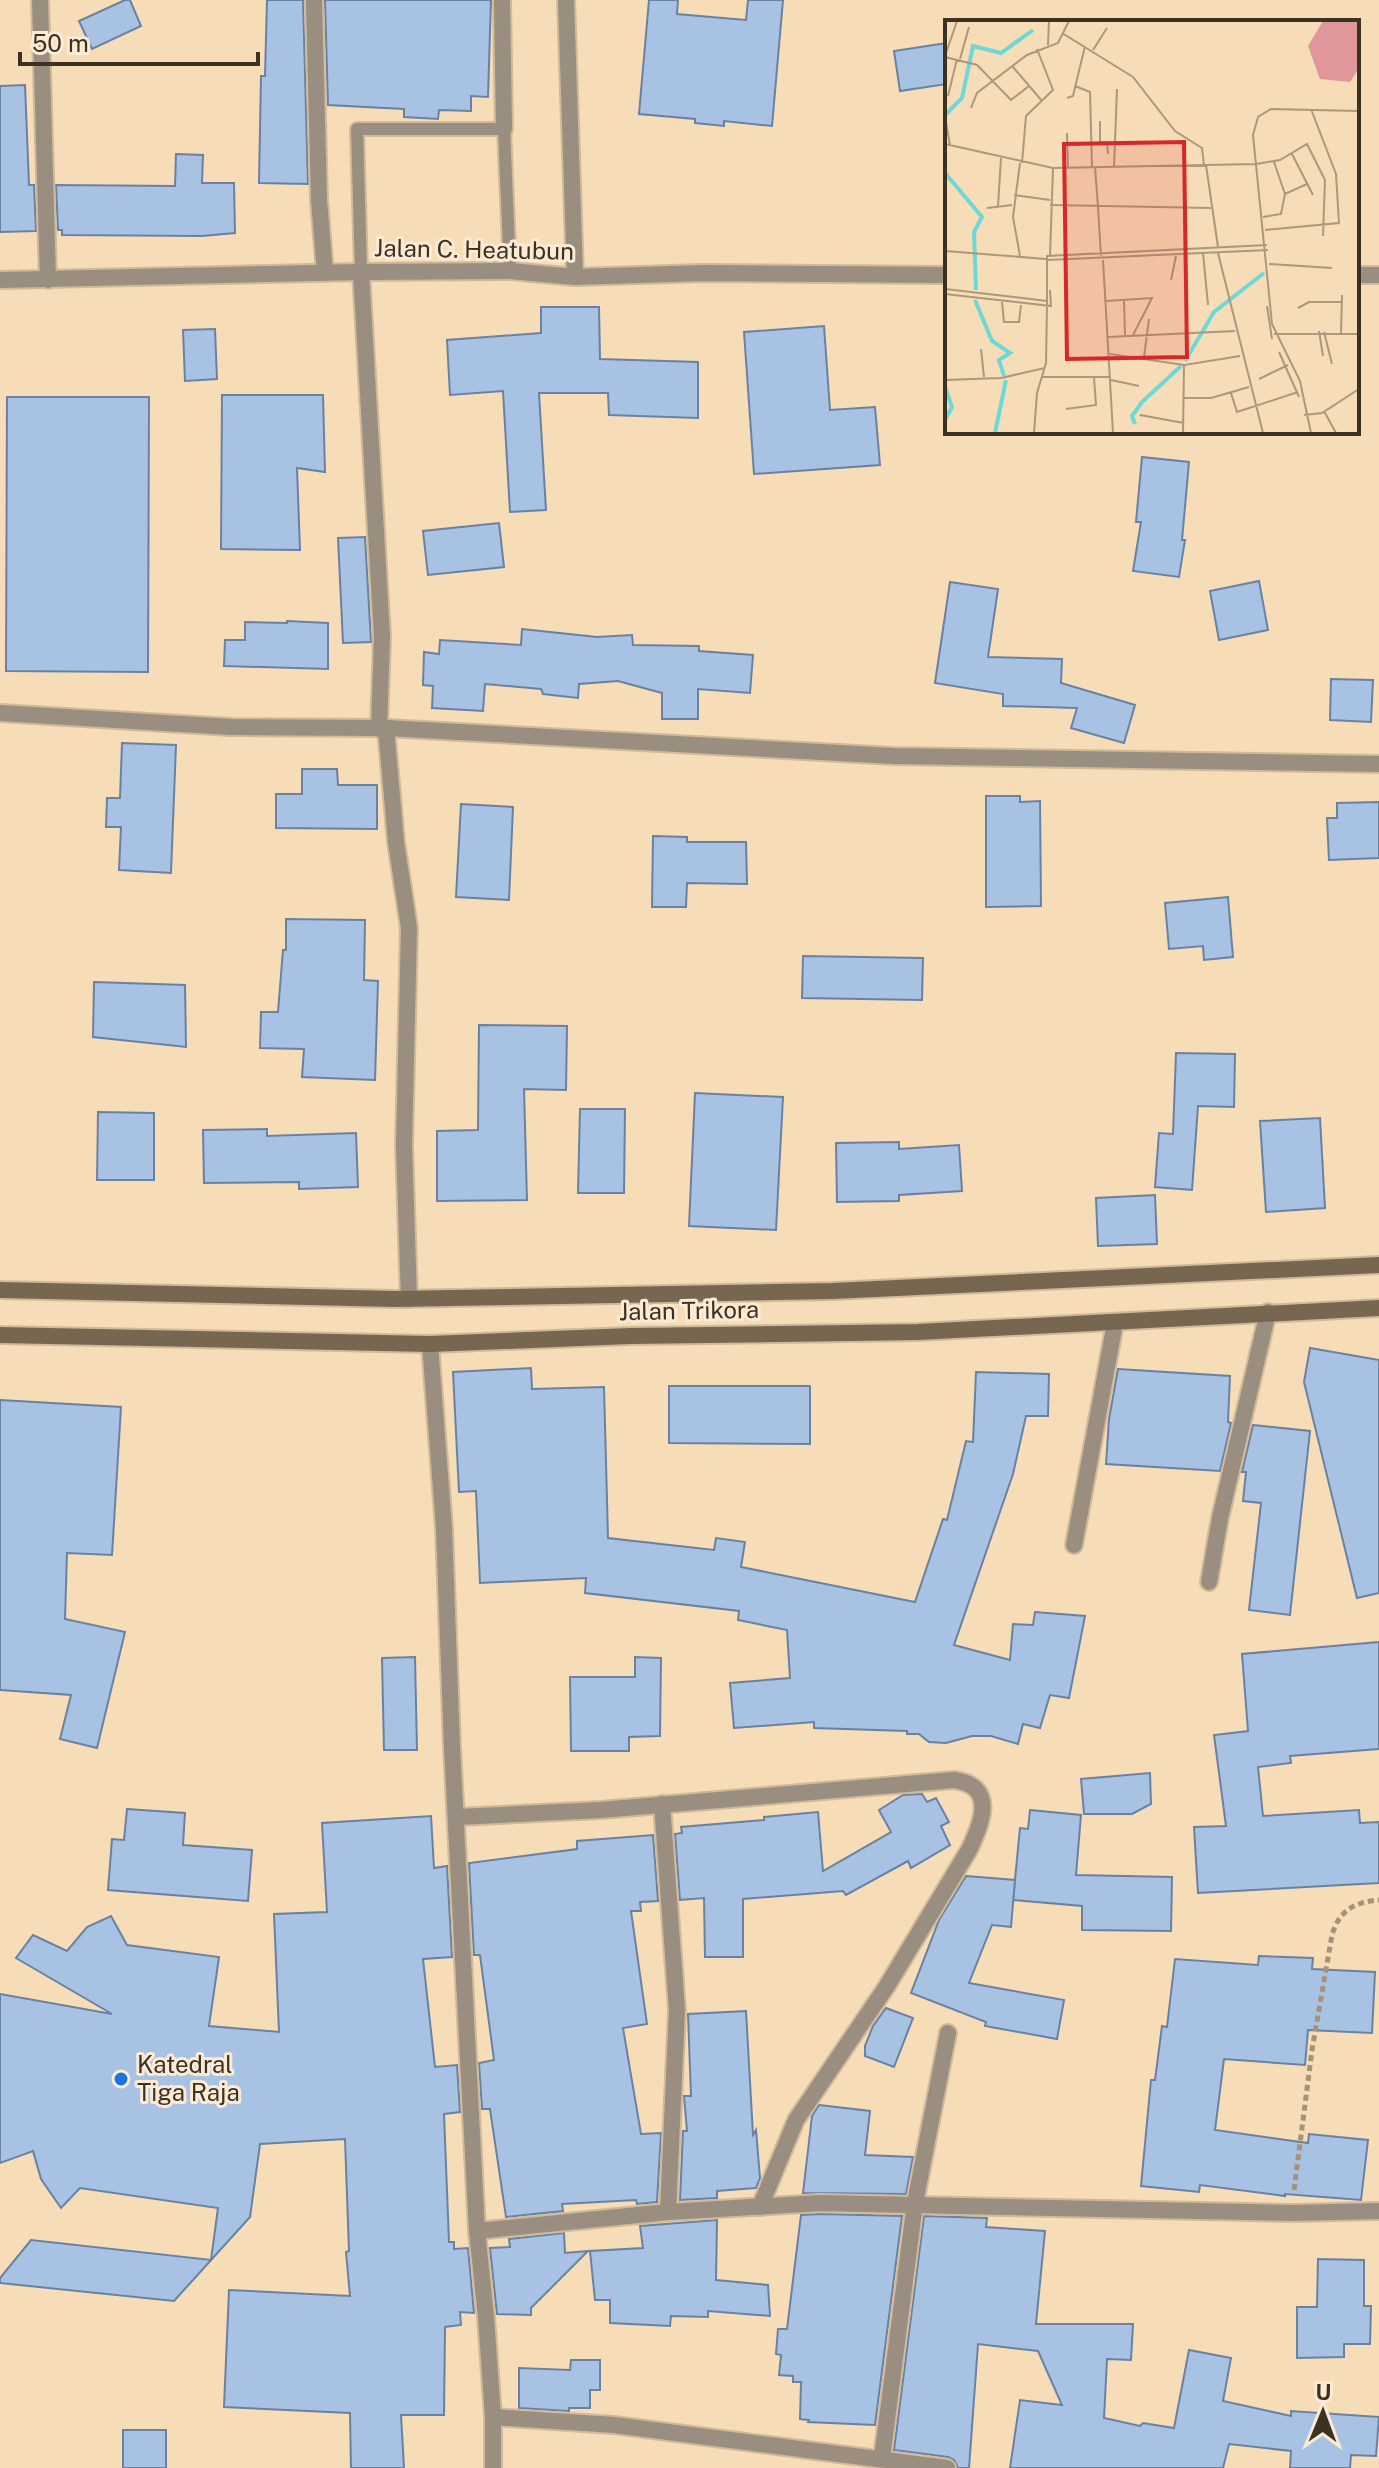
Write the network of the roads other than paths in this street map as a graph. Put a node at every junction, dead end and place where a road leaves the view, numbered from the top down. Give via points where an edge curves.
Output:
1 (40, 0) edge
2 (314, 0) edge
3 (502, 0) edge
4 (566, 0) edge
5 (504, 129) junction
6 (510, 271) junction
7 (361, 272) junction
8 (325, 273) junction
9 (945, 275) edge
10 (575, 277) junction
11 (0, 280) edge
12 (48, 280) junction
13 (0, 713) edge
14 (382, 729) junction
15 (1379, 764) edge
16 (1379, 1265) edge
17 (0, 1290) edge
18 (409, 1299) junction
19 (1379, 1308) edge
20 (1268, 1312) junction
21 (1115, 1323) junction
22 (0, 1335) edge
23 (430, 1344) junction
24 (1074, 1545) dead end
25 (1209, 1582) dead end
26 (662, 1804) junction
27 (457, 1817) junction
28 (948, 2033) dead end
29 (915, 2203) junction
30 (760, 2207) junction
31 (1379, 2211) edge
32 (668, 2212) junction
33 (477, 2231) junction
34 (493, 2417) junction
35 (882, 2458) junction
36 (493, 2468) edge
37 (947, 2468) edge

1 - 12 street
2 - 8 street
3 - 5 street
4 - 10 street
5 - 6 lane
5 - 7 lane via 357,129
6 - 7 street, Jalan C. Heatubun
6 - 10 street, Jalan C. Heatubun
7 - 8 street, Jalan C. Heatubun
7 - 14 street via 382,636
8 - 12 street, Jalan C. Heatubun
9 - 10 street, Jalan C. Heatubun
11 - 12 street, Jalan C. Heatubun
13 - 14 street via 231,727
14 - 15 street via 894,756
14 - 18 street via 409,928 404,1145
16 - 18 main road, Jalan Trikora via 833,1291
17 - 18 main road, Jalan Trikora
19 - 20 main road, Jalan Trikora
20 - 21 main road, Jalan Trikora
20 - 25 street
21 - 23 main road, Jalan Trikora
21 - 24 street
22 - 23 main road, Jalan Trikora
23 - 27 street
26 - 27 street
26 - 30 street via 954,1780 968,1782 979,1792 983,1810 969,1850 887,1986 796,2120
26 - 32 street via 677,2010
27 - 33 street
28 - 29 street
29 - 30 street
29 - 31 street
29 - 35 street
30 - 32 street
32 - 33 street
33 - 34 street
34 - 35 street via 614,2425
34 - 36 street
35 - 37 street

